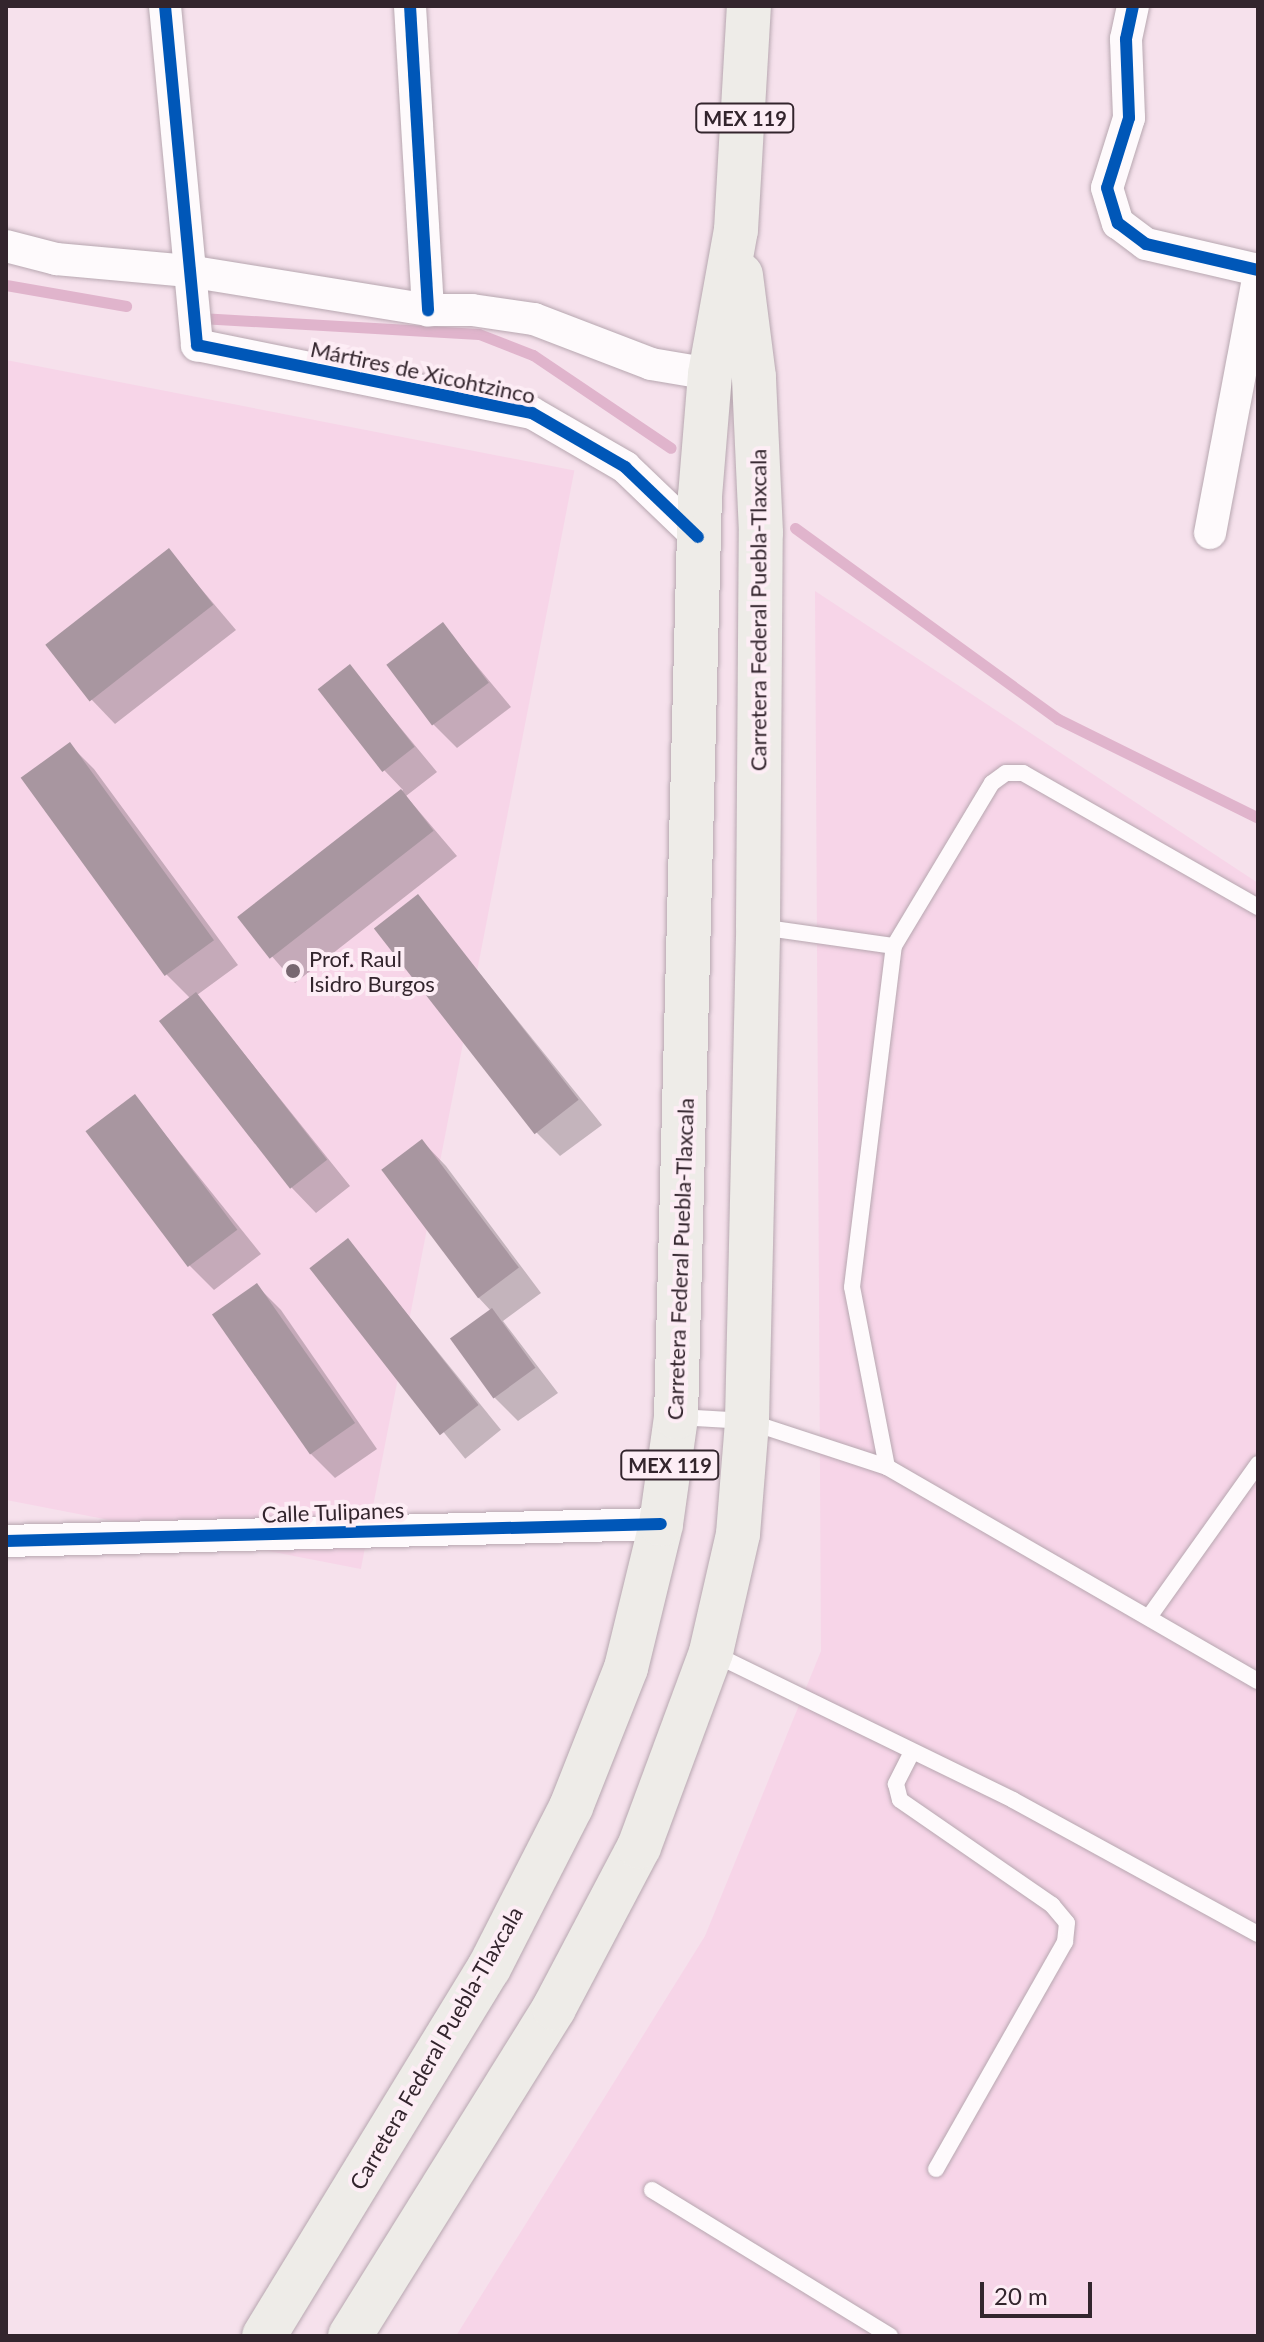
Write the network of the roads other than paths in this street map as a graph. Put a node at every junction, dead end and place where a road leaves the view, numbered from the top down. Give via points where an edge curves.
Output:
1 (165, 6) edge
2 (410, 6) edge
3 (749, 6) edge
4 (1133, 6) edge
5 (736, 230) junction
6 (6, 246) edge
7 (1258, 270) edge
8 (188, 271) junction
9 (1258, 280) edge
10 (428, 310) junction
11 (710, 374) junction
12 (1210, 533) dead end
13 (698, 537) junction
14 (1258, 907) edge
15 (758, 927) junction
16 (894, 946) junction
17 (676, 1417) junction
18 (747, 1421) junction
19 (1258, 1464) edge
20 (887, 1467) junction
21 (661, 1524) junction
22 (6, 1541) edge
23 (1149, 1617) junction
24 (711, 1652) junction
25 (1258, 1681) edge
26 (912, 1752) junction
27 (1258, 1934) edge
28 (936, 2169) dead end
29 (652, 2190) dead end
30 (895, 2335) edge
31 (264, 2336) edge
32 (350, 2336) edge

1 - 8 street
2 - 10 street
3 - 5 main road, Carretera Federal Puebla-Tlaxcala / MEX 119
4 - 7 street via 1126,39 1129,118 1107,188 1118,223 1146,244
5 - 11 main road, Carretera Federal Puebla-Tlaxcala / MEX 119
5 - 15 main road, Carretera Federal Puebla-Tlaxcala / MEX 119 via 754,377 761,533
6 - 8 street via 56,259
8 - 10 street
8 - 13 street, Mártires de Xicohtzinco via 197,345 532,413 625,467
9 - 12 street
10 - 11 street via 534,319 651,364
11 - 13 main road, Carretera Federal Puebla-Tlaxcala / MEX 119
13 - 17 main road, Carretera Federal Puebla-Tlaxcala / MEX 119
14 - 16 lane via 1023,773 1006,773 992,783
15 - 16 lane
15 - 18 main road, Carretera Federal Puebla-Tlaxcala / MEX 119
16 - 20 lane via 852,1287
17 - 18 lane
17 - 21 main road, Carretera Federal Puebla-Tlaxcala / MEX 119
18 - 20 lane
18 - 24 main road, Carretera Federal Puebla-Tlaxcala / MEX 119 via 738,1534
19 - 23 lane
20 - 23 lane
21 - 22 street, Calle Tulipanes
21 - 31 main road, Carretera Federal Puebla-Tlaxcala / MEX 119 via 626,1668 571,1807 489,1968
23 - 25 lane
24 - 26 lane
24 - 32 main road, Carretera Federal Puebla-Tlaxcala / MEX 119 via 639,1847 568,1981
26 - 27 lane via 1013,1800
26 - 28 lane via 896,1784 900,1800 1052,1905 1067,1923 1065,1942
29 - 30 lane

